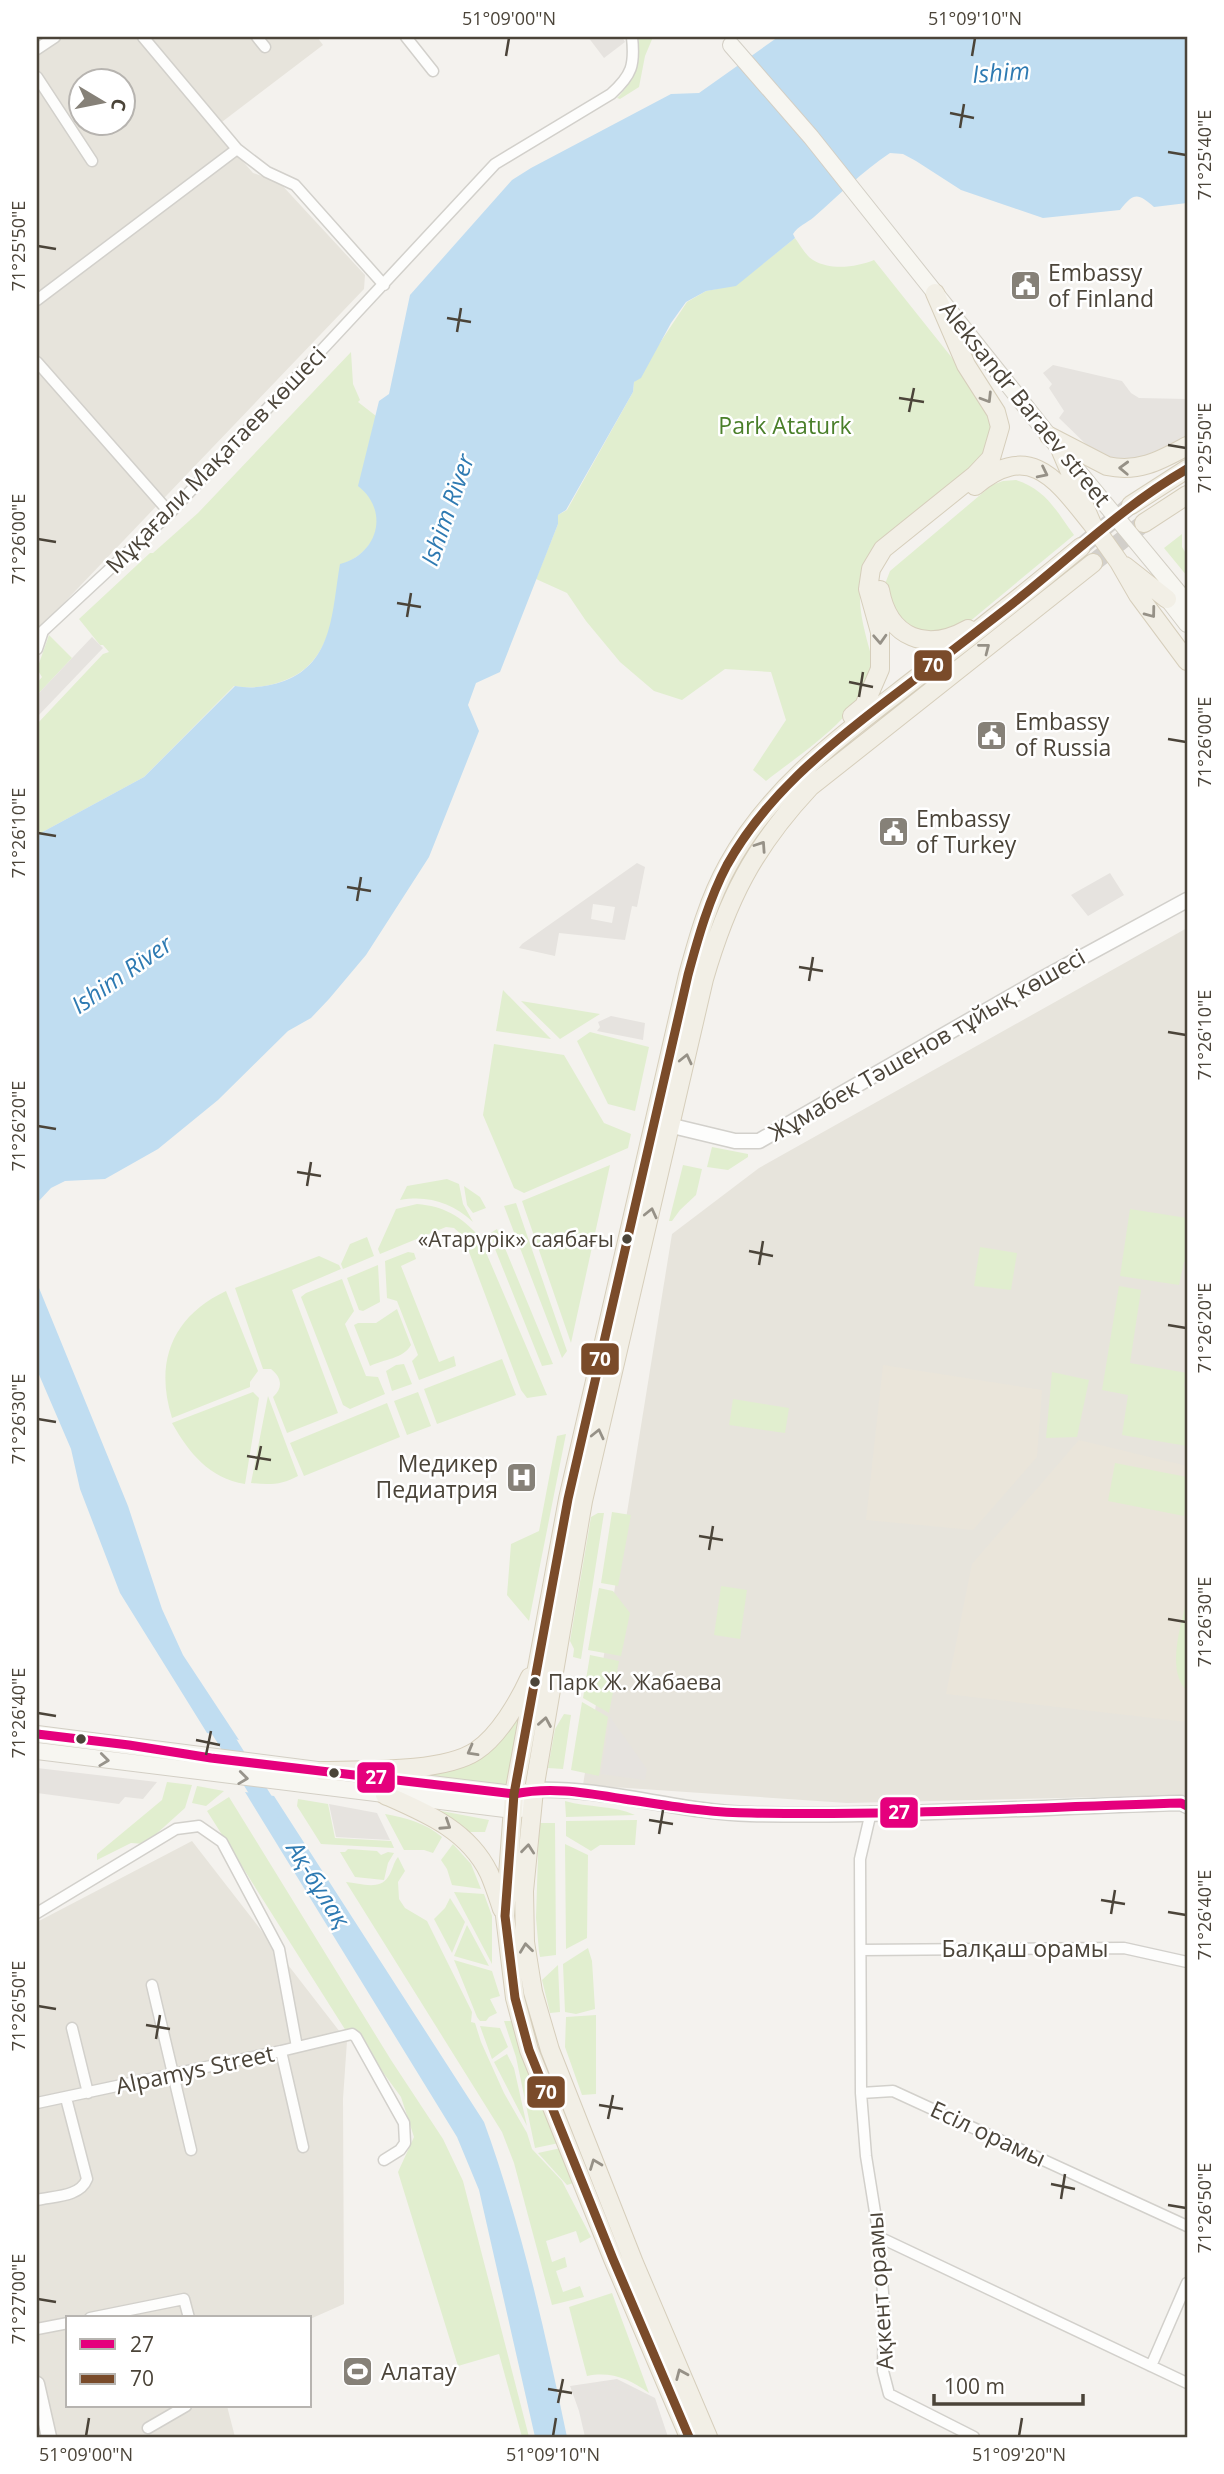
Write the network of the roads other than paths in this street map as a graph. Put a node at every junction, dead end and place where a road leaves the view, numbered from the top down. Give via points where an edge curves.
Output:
1 (55, 37) edge
2 (143, 37) edge
3 (257, 37) edge
4 (406, 37) edge
5 (632, 37) edge
6 (728, 41) edge
7 (265, 47) dead end
8 (37, 49) edge
9 (433, 71) dead end
10 (37, 77) edge
11 (237, 149) junction
12 (92, 161) dead end
13 (384, 285) junction
14 (935, 293) junction
15 (37, 300) edge
16 (37, 362) edge
17 (1049, 436) junction
18 (1187, 446) edge
19 (1061, 451) junction
20 (1187, 469) edge
21 (1187, 495) edge
22 (1131, 505) tunnel mouth
23 (170, 513) junction
24 (1144, 523) tunnel mouth
25 (1092, 524) junction
26 (1081, 547) tunnel mouth
27 (1119, 562) junction
28 (1093, 563) tunnel mouth
29 (1167, 599) junction
30 (1187, 603) edge
31 (1008, 607) junction
32 (1187, 624) edge
33 (40, 627) edge
34 (37, 649) edge
35 (1187, 661) edge
36 (775, 797) junction
37 (1187, 900) edge
38 (663, 1124) junction
39 (539, 1658) junction
40 (37, 1734) edge
41 (37, 1751) edge
42 (211, 1766) junction
43 (322, 1771) junction
44 (385, 1795) junction
45 (532, 1798) junction
46 (513, 1802) junction
47 (1187, 1806) edge
48 (871, 1812) junction
49 (37, 1913) edge
50 (505, 1916) junction
51 (861, 1950) junction
52 (1187, 1962) edge
53 (152, 1985) dead end
54 (72, 2028) dead end
55 (297, 2047) junction
56 (281, 2052) junction
57 (173, 2073) junction
58 (88, 2093) junction
59 (861, 2093) junction
60 (66, 2098) junction
61 (37, 2103) edge
62 (303, 2147) dead end
63 (191, 2150) dead end
64 (384, 2160) dead end
65 (37, 2200) edge
66 (1187, 2226) edge
67 (879, 2237) junction
68 (1187, 2283) edge
69 (100, 2316) edge
70 (188, 2316) edge
71 (66, 2323) edge
72 (37, 2329) edge
73 (1151, 2366) junction
74 (1187, 2383) edge
75 (37, 2384) edge
76 (183, 2408) edge
77 (148, 2428) dead end
78 (49, 2437) edge
79 (689, 2437) edge
80 (708, 2437) edge
81 (974, 2437) edge

1 - 8 street
2 - 11 street
3 - 7 street
4 - 9 street
5 - 13 street, Мұқағали Мақатаев көшесі via 634,58 627,80 495,164
6 - 14 main road, Aleksandr Baraev street
10 - 12 street
11 - 13 street via 267,172 295,185
11 - 15 street
13 - 23 street, Мұқағали Мақатаев көшесі
14 - 17 main road, Aleksandr Baraev street
14 -> 36 main road via 966,365 996,412 1000,427 996,443 991,458 975,475 883,549 868,589 880,632 880,669 874,687 864,706 804,758
16 - 23 street
18 -> 17 main road via 1144,467 1117,468
17 - 19 main road, Aleksandr Baraev street
19 - 25 main road
19 - 29 main road
19 - 30 main road, Aleksandr Baraev street
20 - 22 main road
21 - 24 main road
23 - 33 street, Мұқағали Мақатаев көшесі
25 - 27 main road
31 -> 25 main road via 952,638 913,639 895,627 886,610 880,594 882,567 986,477 1006,468 1033,468 1050,475
26 - 31 main road
27 - 29 main road
27 -> 35 main road
38 -> 28 main road via 715,942 762,843 810,787
29 - 32 main road
31 - 36 main road via 826,748
33 - 34 street
36 - 38 main road via 727,866 706,916 688,975
37 - 38 street, Жұмабек Тәшенов тұйық көшесі via 759,1140 735,1140
38 - 39 main road via 568,1499
45 -> 38 main road via 583,1501
39 -> 43 main road via 506,1719 476,1751 425,1767
39 - 46 main road
40 - 42 main road via 129,1745
41 -> 42 main road
42 - 43 main road via 275,1765
42 -> 44 main road via 276,1782
43 - 46 main road
44 - 46 main road
44 -> 50 main road via 441,1822 466,1841 489,1873
45 - 46 main road
45 - 48 street via 563,1789 677,1808 749,1814
80 -> 45 main road via 585,2139 533,1992 524,1891
46 - 50 main road
47 - 48 street
48 - 51 street, Ақкент орамы via 860,1859
49 - 55 street via 176,1829 199,1826 222,1842 279,1949
50 - 79 main road via 515,1998 529,2050
51 - 52 street, Балқаш орамы via 1124,1948
51 - 59 street, Ақкент орамы
53 - 57 street
54 - 58 street
55 - 56 street, Alpamys Street
55 - 64 street, Alpamys Street via 352,2034 356,2037 404,2123 405,2143
56 - 57 street, Alpamys Street
56 - 62 street
57 - 58 street, Alpamys Street
57 - 63 street
58 - 60 street, Alpamys Street
59 - 66 street, Есіл орамы via 893,2091
59 - 67 street, Ақкент орамы
60 - 61 street, Alpamys Street
60 - 65 street via 87,2179 78,2191
67 - 73 street
67 - 81 street, Ақкент орамы via 883,2371 890,2394
68 - 73 street
69 - 70 street via 184,2299
71 - 72 street
73 - 74 street
75 - 78 street
76 - 77 street

